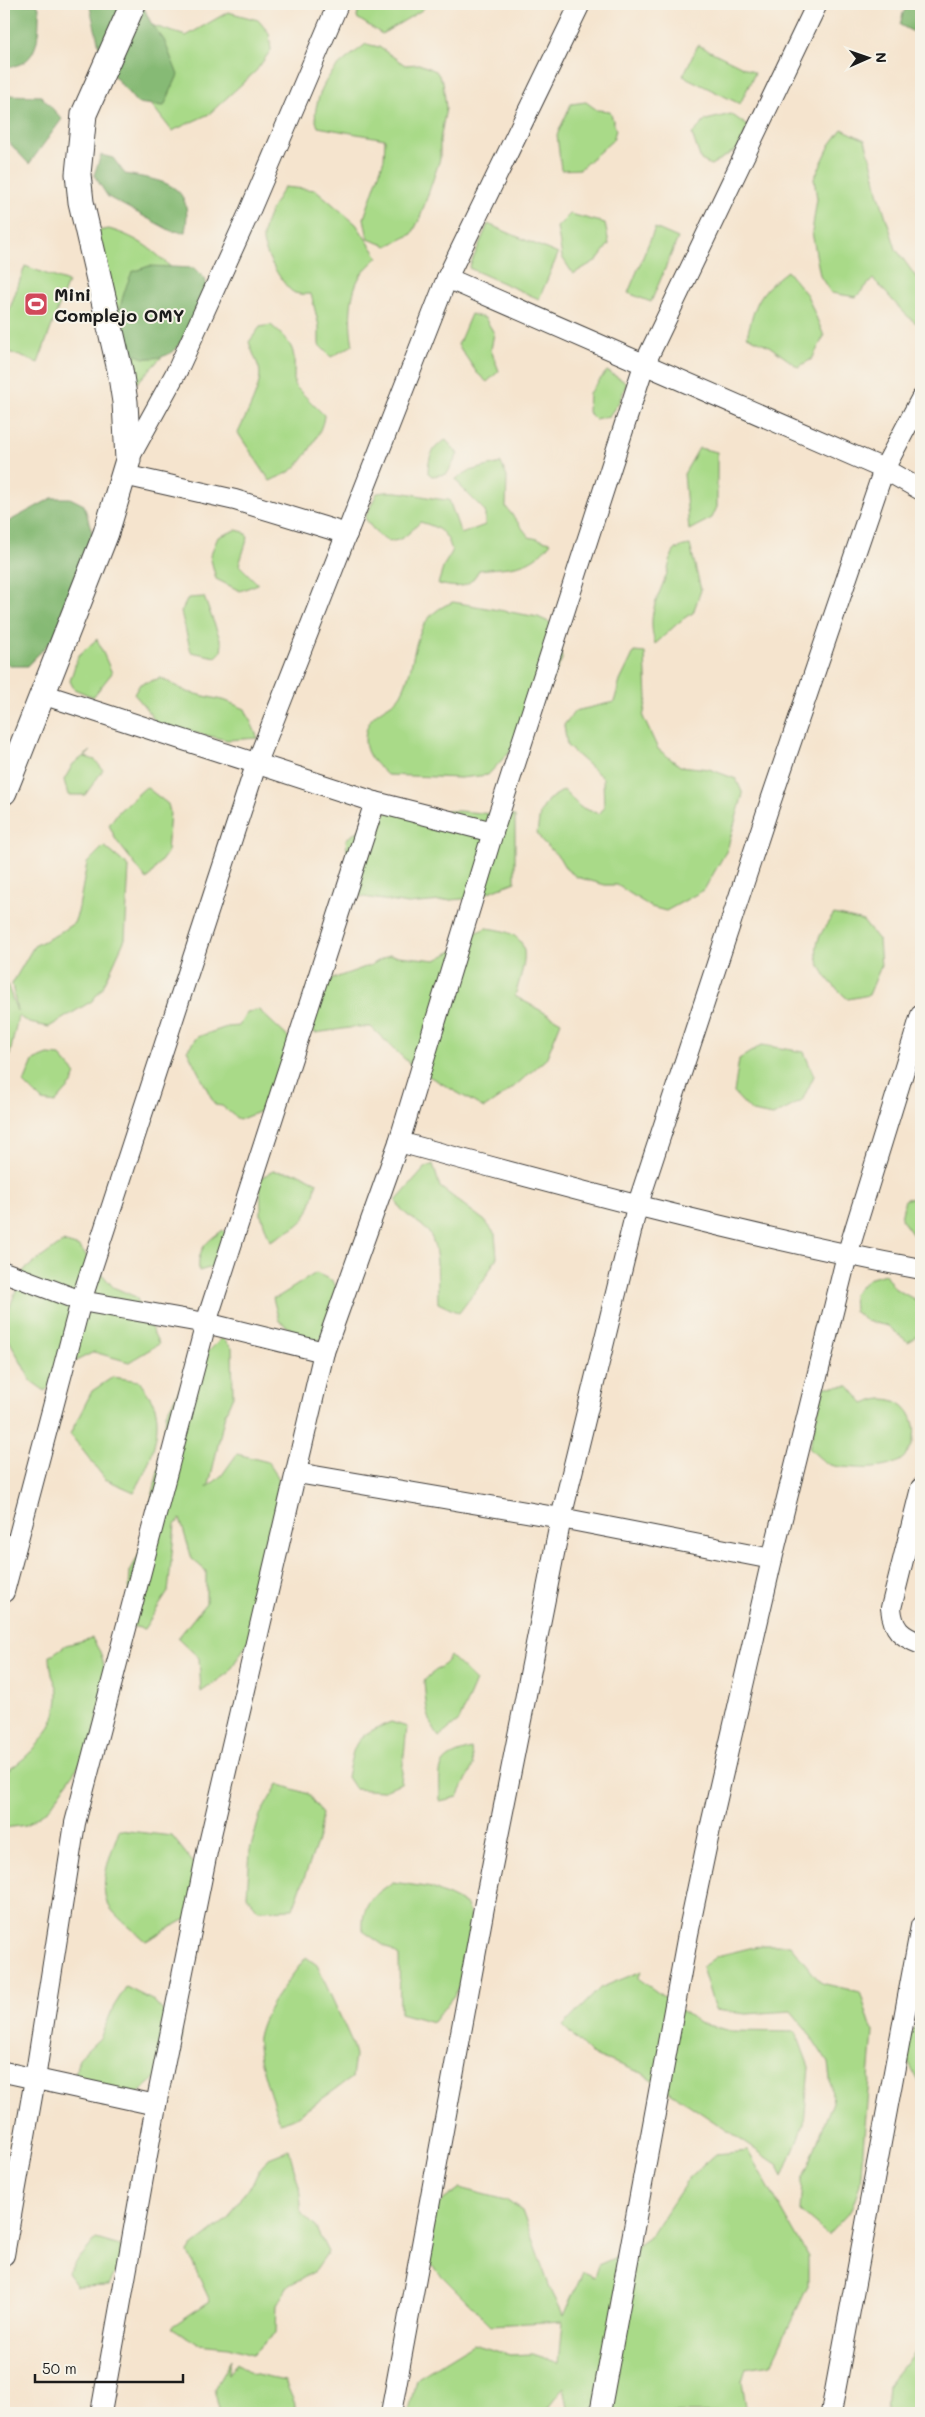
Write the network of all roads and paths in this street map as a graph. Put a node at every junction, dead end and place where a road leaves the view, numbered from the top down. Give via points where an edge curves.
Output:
1 (133, 4) edge
2 (338, 4) edge
3 (580, 4) edge
4 (817, 4) edge
5 (447, 278) junction
6 (644, 365) junction
7 (921, 399) edge
8 (126, 467) junction
9 (884, 470) junction
10 (921, 490) edge
11 (347, 534) junction
12 (42, 694) junction
13 (256, 765) junction
14 (4, 792) edge
15 (375, 802) junction
16 (493, 832) junction
17 (921, 1015) edge
18 (399, 1142) junction
19 (637, 1207) junction
20 (847, 1255) junction
21 (921, 1269) edge
22 (4, 1272) edge
23 (81, 1301) junction
24 (206, 1323) junction
25 (324, 1352) junction
26 (297, 1473) junction
27 (921, 1488) edge
28 (561, 1518) junction
29 (772, 1559) junction
30 (4, 1592) edge
31 (921, 1644) edge
32 (921, 1926) edge
33 (4, 2072) edge
34 (35, 2079) junction
35 (156, 2105) junction
36 (4, 2254) edge
37 (101, 2413) edge
38 (391, 2413) edge
39 (600, 2413) edge
40 (831, 2413) edge

1 - 8 main road via 84,114 78,174 81,202 120,370 125,402
2 - 8 street via 178,369
3 - 5 street
4 - 6 street
5 - 6 street
5 - 11 street
6 - 9 street
6 - 16 street
7 - 9 street
8 - 11 street
8 - 12 main road via 106,533
9 - 10 street
9 - 19 street
11 - 13 street
12 - 13 street
12 - 14 main road
13 - 15 street
13 - 23 street
15 - 16 street
15 - 24 street
16 - 18 street
17 - 20 street
18 - 19 street
18 - 25 street
19 - 20 street
19 - 28 street
20 - 21 street
20 - 29 street
22 - 23 street
23 - 24 street
23 - 30 street
24 - 25 street
24 - 34 street via 75,1823
25 - 26 street
26 - 28 street
26 - 35 street via 207,1852
27 - 31 street via 891,1608 897,1631
28 - 29 street
28 - 38 street via 485,1902
29 - 39 street via 688,1934
32 - 40 street
33 - 34 street
34 - 35 street
34 - 36 street
35 - 37 street

